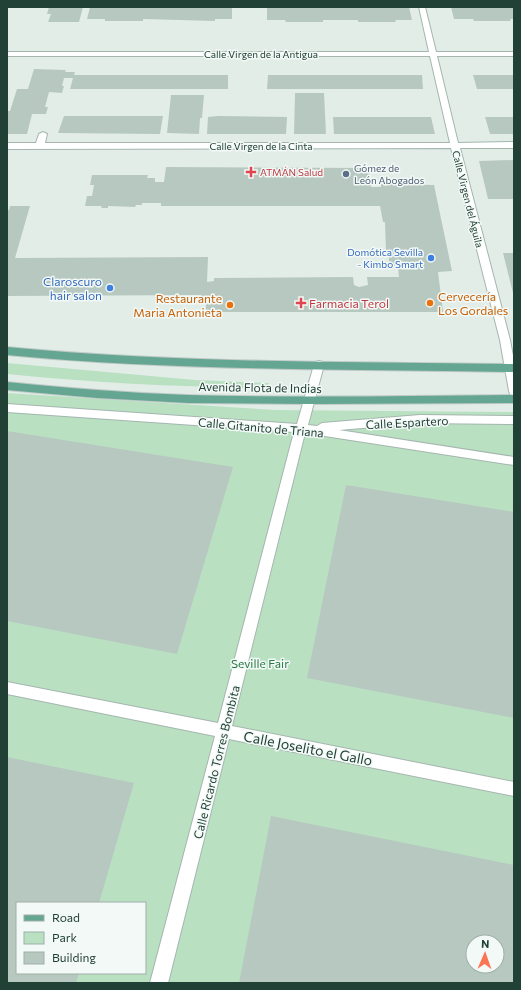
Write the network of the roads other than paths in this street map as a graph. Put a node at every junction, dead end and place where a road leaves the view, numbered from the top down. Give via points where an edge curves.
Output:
1 (422, 7) edge
2 (7, 54) edge
3 (433, 54) junction
4 (514, 54) edge
5 (43, 134) dead end
6 (455, 145) junction
7 (514, 145) edge
8 (7, 146) edge
9 (40, 146) junction
10 (7, 351) edge
11 (318, 365) junction
12 (511, 368) edge
13 (7, 386) edge
14 (514, 391) edge
15 (514, 399) edge
16 (308, 401) junction
17 (7, 408) edge
18 (514, 420) edge
19 (301, 428) junction
20 (514, 461) edge
21 (7, 688) edge
22 (223, 731) junction
23 (514, 789) edge
24 (159, 983) edge

1 - 3 street, Calle Virgen del Águila
2 - 3 street, Calle Virgen de la Antigua
3 - 4 street, Calle Virgen de la Antigua
3 - 6 street, Calle Virgen del Águila
5 - 9 street
6 - 7 street, Calle Virgen de la Cinta
6 - 9 street, Calle Virgen de la Cinta
6 - 12 street, Calle Virgen del Águila
8 - 9 street, Calle Virgen de la Cinta
10 - 11 main road, Avenida Flota de Indias via 179,363
11 - 12 main road, Avenida Flota de Indias
11 - 16 street, Calle Ricardo Torres Bombita
12 - 14 street, Calle Virgen del Águila
13 - 16 main road, Avenida Flota de Indias via 186,399
15 - 16 main road, Avenida Flota de Indias
16 - 19 street, Calle Ricardo Torres Bombita
17 - 19 street, Calle Gitanito de Triana
18 - 19 street, Calle Espartero via 420,419
19 - 20 street, Calle Gitanito de Triana
19 - 22 street, Calle Ricardo Torres Bombita
21 - 22 street, Calle Joselito el Gallo
22 - 23 street, Calle Joselito el Gallo
22 - 24 street, Calle Ricardo Torres Bombita

